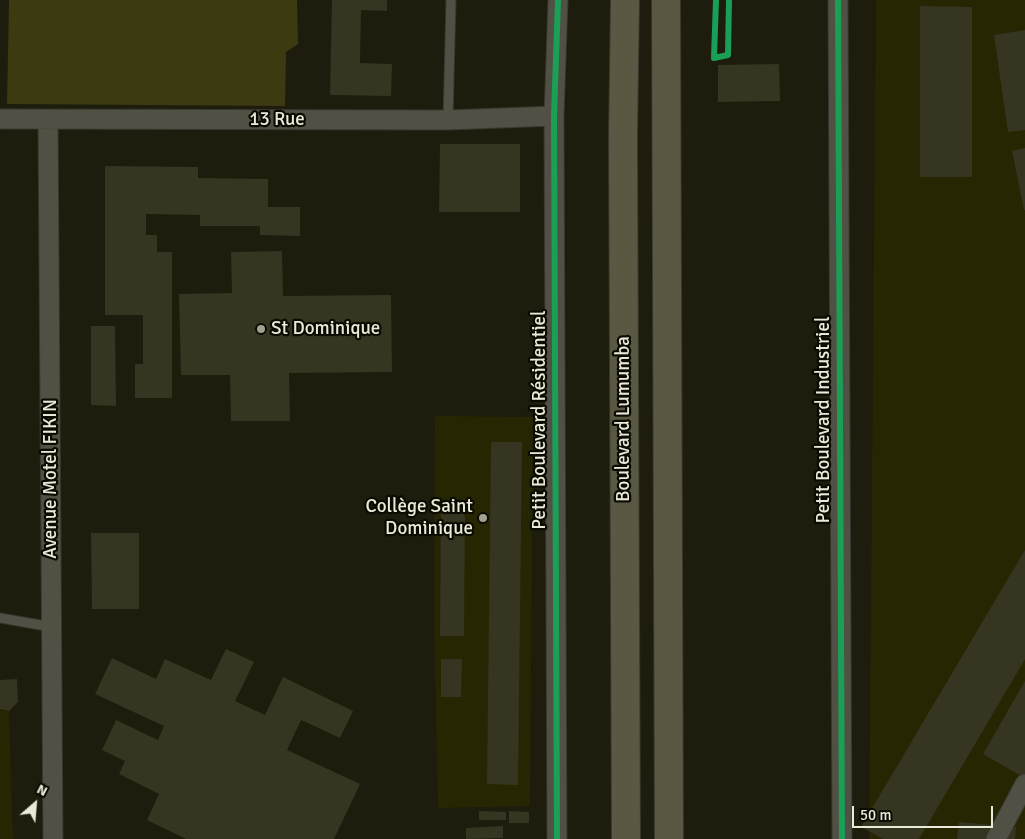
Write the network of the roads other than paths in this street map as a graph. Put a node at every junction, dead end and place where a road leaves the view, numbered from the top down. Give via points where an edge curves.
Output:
1 (451, 0) edge
2 (558, 0) edge
3 (625, 0) edge
4 (666, 0) edge
5 (838, 0) edge
6 (554, 116) junction
7 (0, 119) edge
8 (48, 119) junction
9 (448, 120) junction
10 (0, 618) edge
11 (52, 627) junction
12 (1025, 784) edge
13 (53, 839) edge
14 (557, 839) edge
15 (626, 839) edge
16 (669, 839) edge
17 (842, 839) edge
18 (996, 839) edge

1 - 9 lane
2 - 6 street, Petit Boulevard Résidentiel
3 - 15 highway, Boulevard Lumumba
4 - 16 highway
5 - 17 street, Petit Boulevard Industriel
6 - 9 street, 13 Rue
6 - 14 street, Petit Boulevard Résidentiel
7 - 8 street, 13 Rue
8 - 9 street, 13 Rue
8 - 11 street, Avenue Motel FIKIN
10 - 11 lane
11 - 13 street, Avenue Motel FIKIN
12 - 18 street

